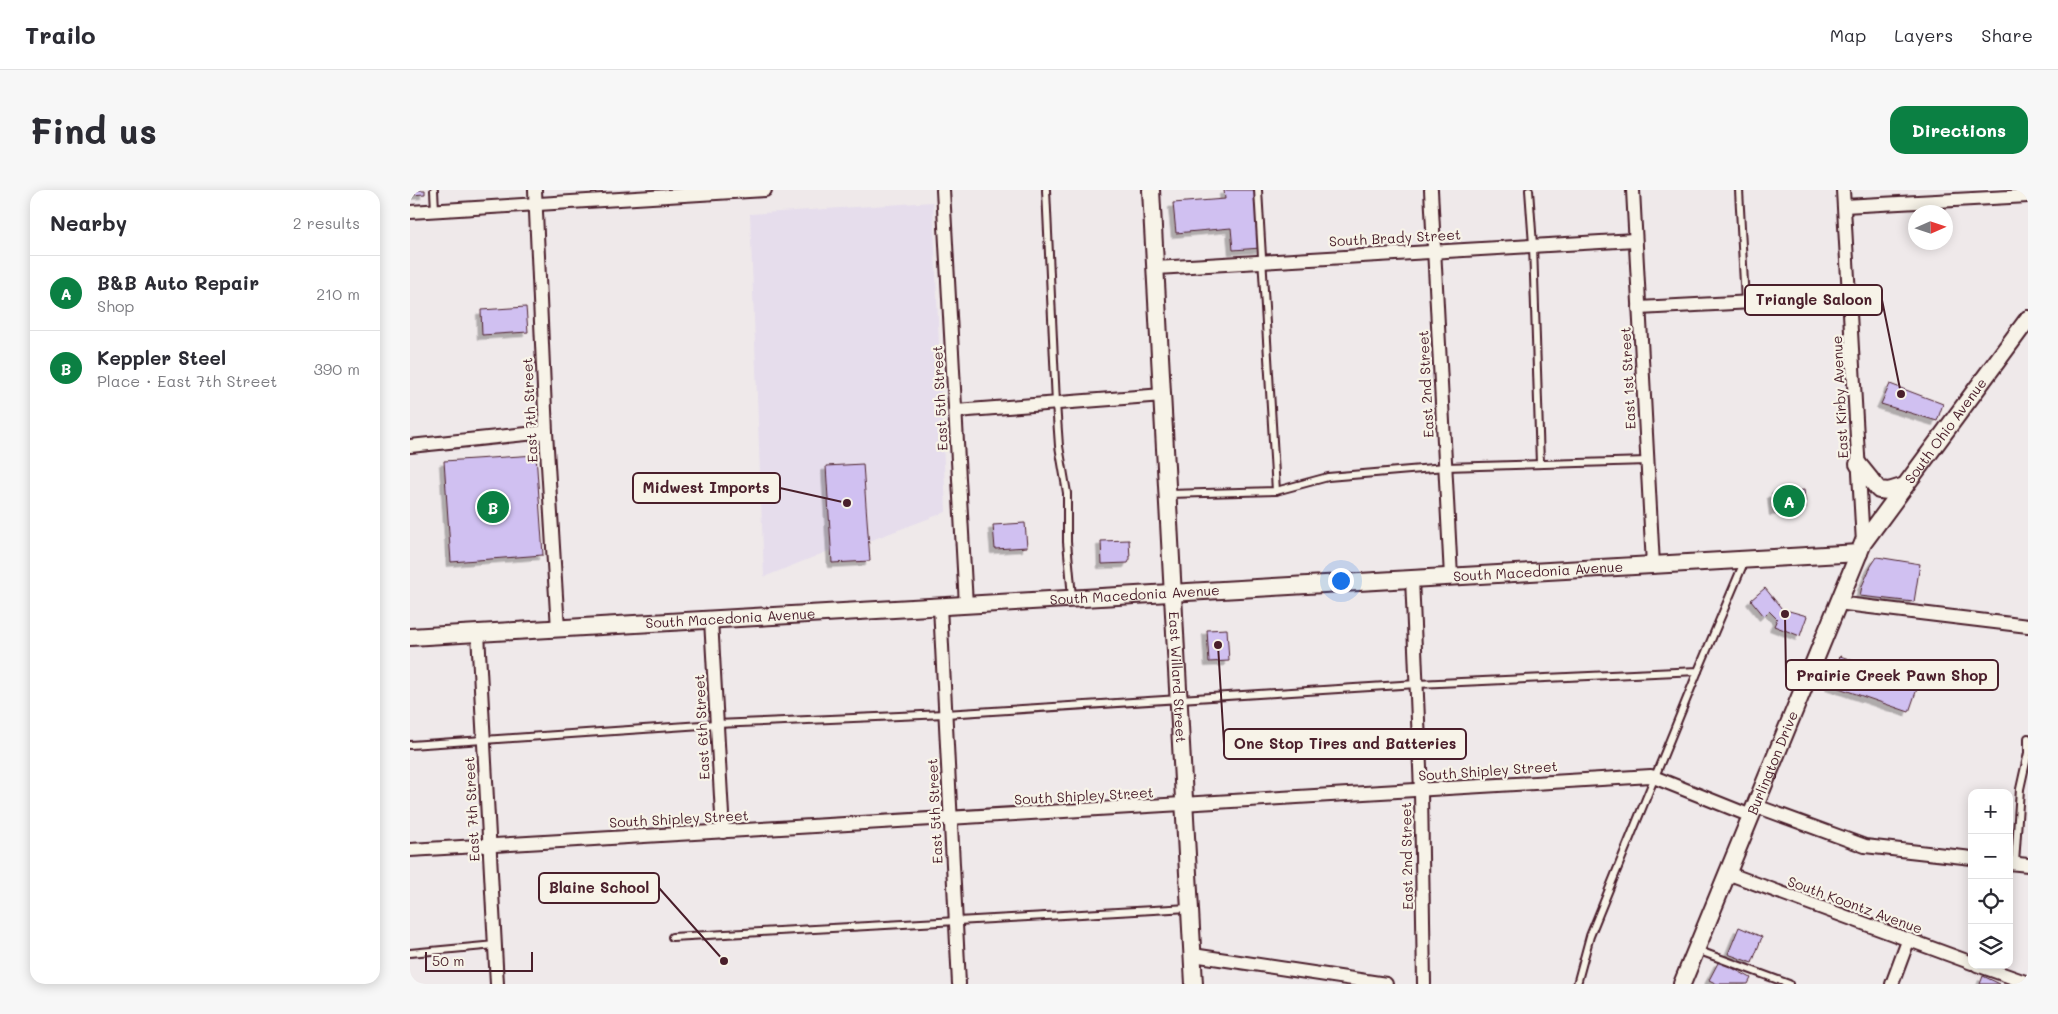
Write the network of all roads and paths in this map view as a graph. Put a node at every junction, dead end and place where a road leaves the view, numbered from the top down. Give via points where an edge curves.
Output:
1 (434, 190) edge
2 (535, 190) edge
3 (765, 190) edge
4 (943, 190) edge
5 (1046, 190) edge
6 (1151, 190) edge
7 (1258, 190) edge
8 (1431, 190) edge
9 (1529, 190) edge
10 (1633, 190) edge
11 (1738, 190) edge
12 (1843, 190) edge
13 (737, 191) edge
14 (639, 194) edge
15 (2028, 196) edge
16 (536, 204) junction
17 (1844, 206) junction
18 (435, 210) junction
19 (410, 212) edge
20 (1635, 240) junction
21 (1533, 246) junction
22 (1434, 251) junction
23 (1262, 262) junction
24 (1156, 268) junction
25 (1849, 297) junction
26 (1745, 302) junction
27 (1639, 308) junction
28 (2028, 319) edge
29 (1162, 396) junction
30 (1056, 403) junction
31 (956, 411) junction
32 (546, 432) junction
33 (410, 446) edge
34 (1648, 461) junction
35 (1540, 464) junction
36 (1858, 464) junction
37 (1445, 467) junction
38 (1905, 486) junction
39 (1276, 491) junction
40 (1168, 494) junction
41 (1861, 548) junction
42 (1745, 559) junction
43 (1653, 565) junction
44 (1451, 576) junction
45 (1412, 578) junction
46 (1173, 593) junction
47 (1072, 599) junction
48 (1838, 603) junction
49 (966, 605) junction
50 (940, 606) junction
51 (711, 620) junction
52 (2028, 626) edge
53 (558, 629) junction
54 (478, 633) junction
55 (410, 638) edge
56 (1698, 671) junction
57 (1417, 684) junction
58 (1178, 699) junction
59 (945, 714) junction
60 (716, 724) junction
61 (2028, 738) edge
62 (484, 740) junction
63 (410, 745) edge
64 (2028, 753) edge
65 (1656, 776) junction
66 (1421, 791) junction
67 (1184, 804) junction
68 (1754, 811) junction
69 (950, 818) junction
70 (723, 832) junction
71 (489, 846) junction
72 (410, 850) edge
73 (2013, 854) edge
74 (1968, 858) edge
75 (2013, 863) edge
76 (2028, 865) edge
77 (1727, 873) junction
78 (1190, 908) junction
79 (955, 921) junction
80 (672, 938) dead end
81 (1908, 941) junction
82 (495, 946) junction
83 (1696, 949) junction
84 (410, 953) edge
85 (1193, 955) junction
86 (1968, 962) edge
87 (1988, 969) edge
88 (2028, 983) edge
89 (497, 984) edge
90 (959, 984) edge
91 (1194, 984) edge
92 (1386, 984) edge
93 (1424, 984) edge
94 (1577, 984) edge
95 (1682, 984) edge
96 (1789, 984) edge
97 (1892, 984) edge

1 - 18 lane
2 - 16 street, East 7th Street
3 - 13 street
4 - 31 street, East 5th Street
5 - 30 lane
6 - 24 street, East Willard Street
7 - 23 lane
8 - 22 street, East 2nd Street
9 - 21 lane
10 - 20 street, East 1st Street
11 - 26 lane
12 - 17 street, East Kirby Avenue
13 - 14 street
14 - 16 street
15 - 17 street
16 - 18 street
16 - 32 street, East 7th Street
17 - 25 street, East Kirby Avenue
18 - 19 street
20 - 21 street, South Brady Street
20 - 27 street, East 1st Street
21 - 22 street, South Brady Street
21 - 35 lane
22 - 23 street, South Brady Street
22 - 37 street, East 2nd Street
23 - 24 street, South Brady Street
23 - 39 lane
24 - 29 street, East Willard Street
25 - 26 street
25 - 36 street, East Kirby Avenue
26 - 27 street
27 - 34 street, East 1st Street
28 - 38 street, South Ohio Avenue
29 - 30 street
29 - 40 street, East Willard Street
30 - 31 street
30 - 47 lane via 1058,446 1067,493
31 - 49 street, East 5th Street
32 - 33 street
32 - 53 street, East 7th Street
34 - 35 lane
34 - 43 street, East 1st Street
35 - 37 lane
36 - 38 street via 1879,490 1890,491
36 - 41 street, East Kirby Avenue
37 - 39 lane via 1328,477
37 - 44 street, East 2nd Street
38 - 41 street, South Ohio Avenue
39 - 40 lane
40 - 46 street, East Willard Street
41 - 42 street, South Macedonia Avenue
41 - 48 street, Burlington Drive
42 - 43 street, South Macedonia Avenue
42 - 56 lane
43 - 44 street, South Macedonia Avenue
44 - 45 street, South Macedonia Avenue
45 - 46 street, South Macedonia Avenue
45 - 57 street, East 2nd Street
46 - 47 street, South Macedonia Avenue
46 - 58 street, East Willard Street
47 - 49 street, South Macedonia Avenue
48 - 52 street
48 - 68 street, Burlington Drive
49 - 50 street, South Macedonia Avenue
50 - 51 street, South Macedonia Avenue
50 - 59 street, East 5th Street
51 - 53 street, South Macedonia Avenue
51 - 60 street, East 6th Street
53 - 54 street, South Macedonia Avenue
54 - 55 street, South Macedonia Avenue
54 - 62 street, East 7th Street
56 - 57 lane
56 - 65 lane
57 - 58 lane
57 - 66 street, East 2nd Street
58 - 59 lane
58 - 67 street, East Willard Street
59 - 60 lane
59 - 69 street, East 5th Street
60 - 62 lane
60 - 70 street, East 6th Street
61 - 64 lane
62 - 63 lane
62 - 71 street, East 7th Street
64 - 73 lane via 2020,789
65 - 66 street, South Shipley Street
65 - 68 street, South Shipley Street
65 - 94 lane via 1590,936
66 - 67 street, South Shipley Street
66 - 93 street, East 2nd Street
67 - 69 street, South Shipley Street
67 - 78 street, East Willard Street
68 - 74 street, South Shipley Street via 1865,846
68 - 77 street, Burlington Drive
69 - 70 street, South Shipley Street
69 - 79 street, East 5th Street
70 - 71 street, South Shipley Street
71 - 72 street, South Shipley Street
71 - 82 street, East 7th Street
75 - 76 street
77 - 81 street, South Koontz Avenue
77 - 83 street, Burlington Drive
78 - 79 lane
78 - 85 street, East Willard Street
79 - 80 lane
79 - 90 street, East 5th Street
81 - 86 street, South Koontz Avenue
81 - 97 street
82 - 84 lane
82 - 89 street, East 7th Street
83 - 95 street, Burlington Drive
83 - 96 lane
85 - 91 street, East Willard Street
85 - 92 street
87 - 88 street

